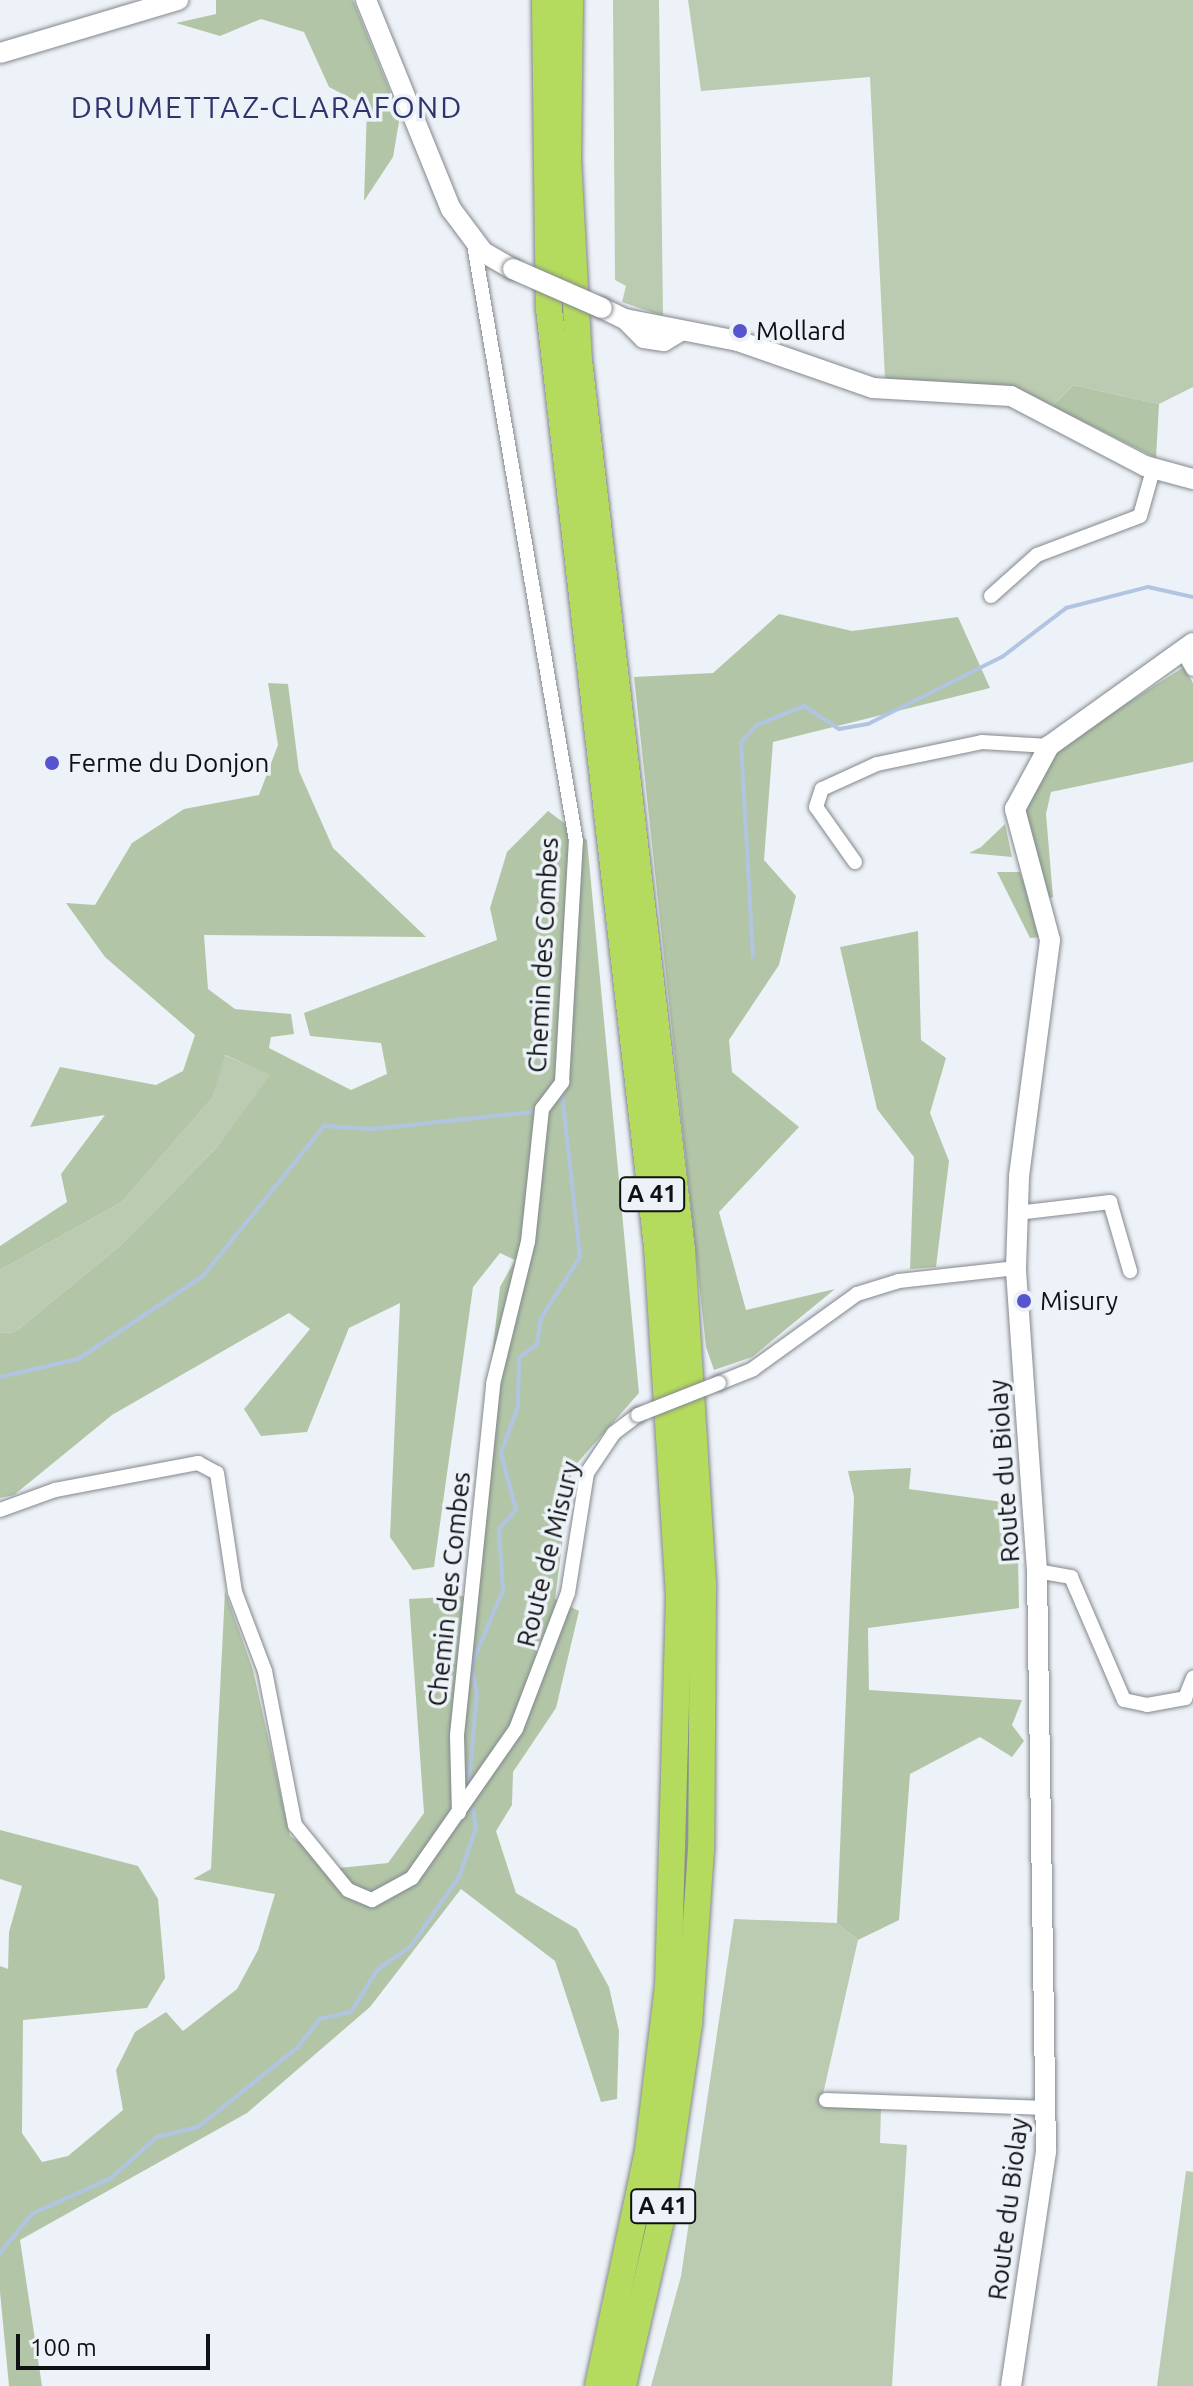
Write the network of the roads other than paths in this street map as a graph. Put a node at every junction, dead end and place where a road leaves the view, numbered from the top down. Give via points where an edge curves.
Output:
1 (178, 0) edge
2 (366, 0) edge
3 (545, 0) edge
4 (570, 0) edge
5 (0, 53) edge
6 (473, 239) junction
7 (1153, 470) junction
8 (1193, 479) edge
9 (991, 596) dead end
10 (1190, 655) edge
11 (1049, 746) junction
12 (855, 862) dead end
13 (1017, 1213) junction
14 (1016, 1268) junction
15 (1130, 1271) dead end
16 (0, 1510) edge
17 (1037, 1571) junction
18 (1193, 1678) edge
19 (1189, 1697) edge
20 (459, 1813) junction
21 (826, 2100) dead end
22 (1046, 2108) junction
23 (598, 2386) edge
24 (623, 2386) edge
25 (1011, 2386) edge

1 - 5 street
2 - 6 street via 438,182
3 - 23 highway, A 41 via 549,309 657,1246 680,1649 677,1850 660,2061 635,2225
4 - 24 highway, A 41 via 576,333 682,1250 703,1585 701,1849 689,2024 660,2224
6 - 7 street, bridge via 513,269 625,319 644,338 664,341 679,332 738,341 873,388 1011,396
6 - 20 street, Chemin des Combes via 576,841 562,1082 542,1109 528,1242 493,1384 457,1735
7 - 8 street
7 - 9 street via 1140,516 1037,555
10 - 11 street, Route du Biolay
11 - 12 street via 982,742 877,764 822,789 816,807
11 - 13 street, Route du Biolay via 1015,809 1050,940
13 - 14 street, Route du Biolay
13 - 15 street via 1110,1202
14 - 17 street, Route du Biolay
14 - 20 street, Route de Misury, bridge via 899,1281 857,1294 753,1369 638,1415 614,1433 587,1473 553,1646 516,1729
16 - 20 street, Route de Misury via 55,1490 209,1465 219,1483 235,1592 265,1671 304,1843 348,1890 382,1899 412,1878
17 - 19 street via 1065,1574 1077,1585 1124,1700 1147,1705
17 - 22 street, Route du Biolay
18 - 19 street
21 - 22 street
22 - 25 street, Route du Biolay

